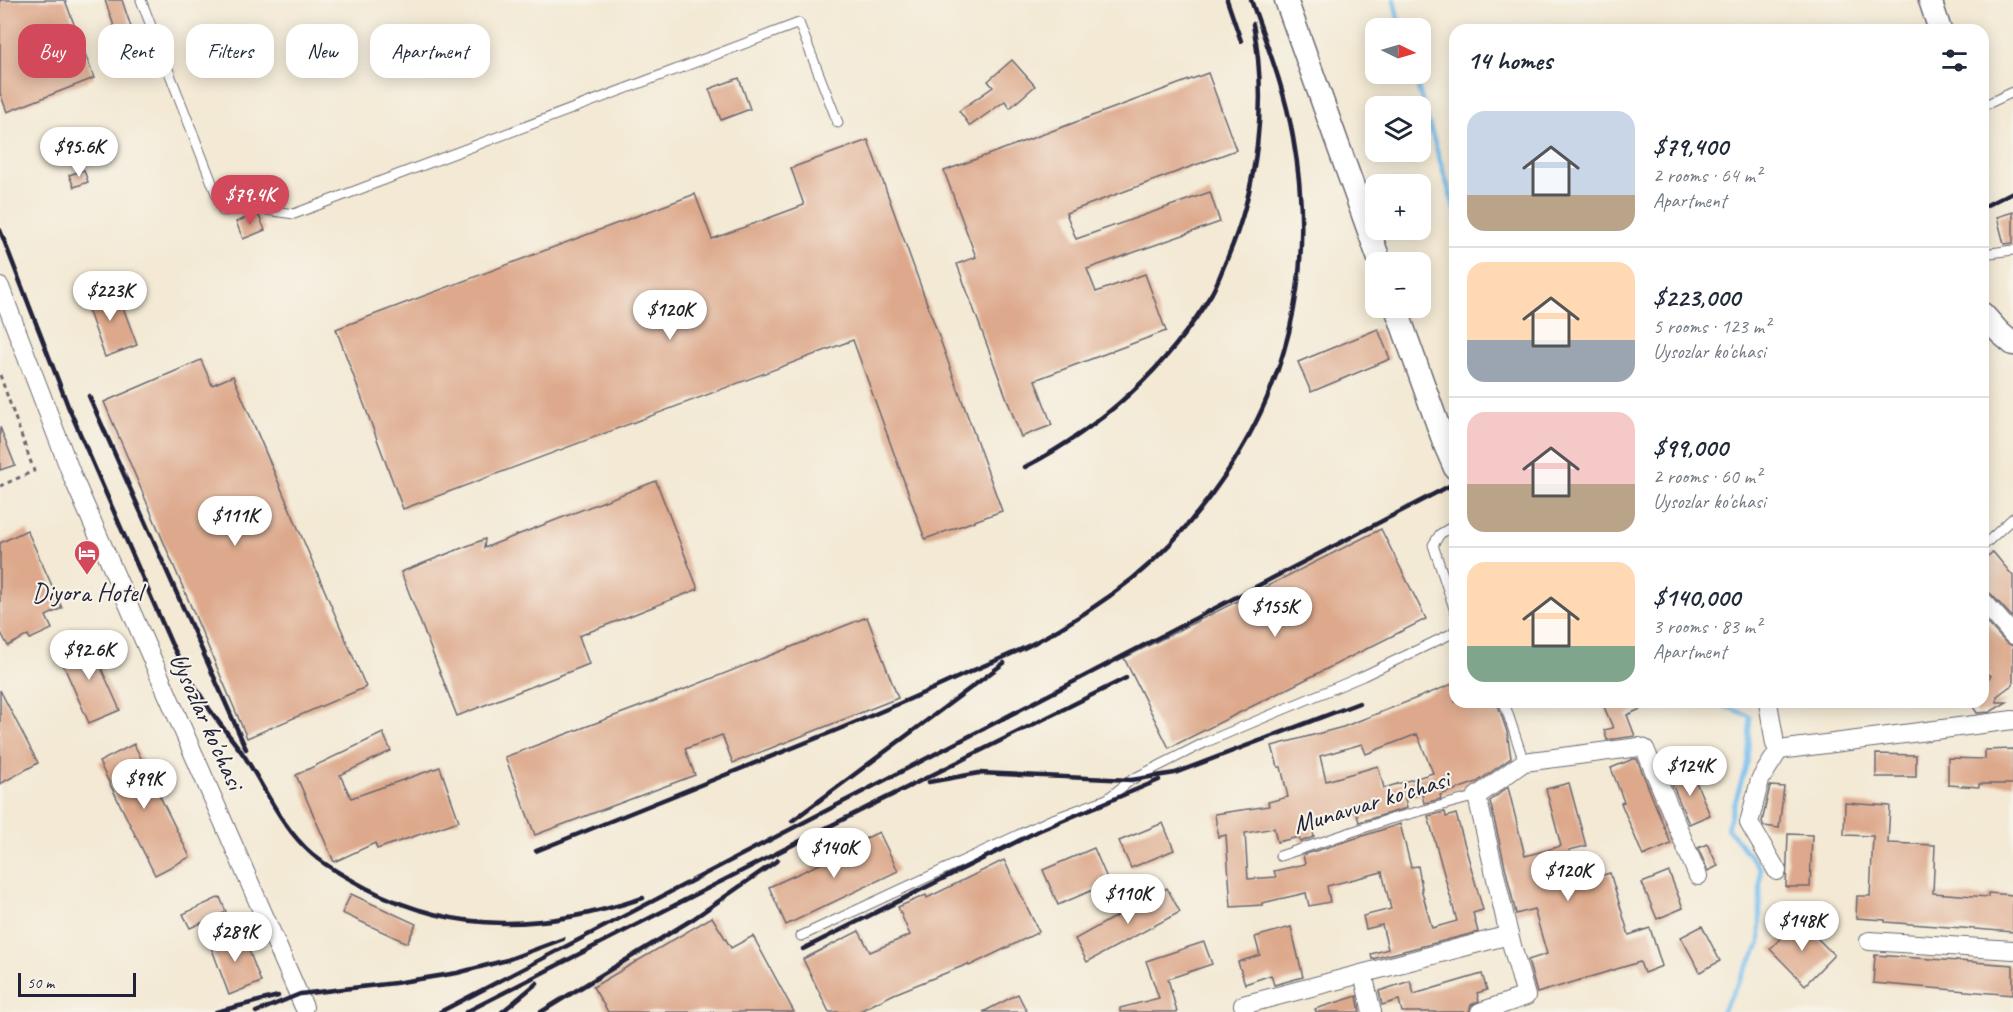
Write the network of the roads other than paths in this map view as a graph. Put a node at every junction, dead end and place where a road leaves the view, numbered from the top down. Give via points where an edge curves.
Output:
1 (141, 0) edge
2 (1286, 0) edge
3 (1930, 0) edge
4 (1939, 24) edge
5 (2013, 92) edge
6 (1989, 103) edge
7 (838, 123) dead end
8 (2013, 250) edge
9 (1376, 252) edge
10 (1989, 253) edge
11 (0, 286) edge
12 (1399, 318) edge
13 (1989, 321) edge
14 (2013, 344) edge
15 (1449, 456) edge
16 (2013, 518) edge
17 (1449, 529) edge
18 (1989, 540) edge
19 (1449, 593) edge
20 (1989, 608) edge
21 (1449, 635) edge
22 (2013, 635) edge
23 (1506, 708) edge
24 (1769, 708) edge
25 (2013, 720) edge
26 (1779, 750) junction
27 (1524, 762) junction
28 (1477, 796) junction
29 (1280, 856) dead end
30 (1777, 871) dead end
31 (1698, 876) dead end
32 (1509, 934) junction
33 (801, 936) dead end
34 (1869, 941) dead end
35 (2013, 950) edge
36 (1363, 974) junction
37 (1243, 1005) dead end
38 (305, 1010) edge
39 (1372, 1012) edge
40 (1480, 1012) edge

1 - 7 lane via 223,212 252,208 294,214 799,23
2 - 9 street
3 - 4 street
5 - 6 lane
8 - 10 lane
11 - 38 street, Uysozlar ko'chasi via 73,478
12 - 15 street
13 - 14 street
16 - 18 lane
17 - 19 lane via 1433,545
20 - 22 street
21 - 33 lane via 1204,742 1131,780 1107,799 1048,821
23 - 27 lane
24 - 26 street
25 - 26 street
26 - 30 street via 1760,780 1749,823
27 - 28 street, Munavvar ko'chasi
27 - 31 street, Munavvar ko'chasi via 1645,749
28 - 29 lane, Munavvar ko'chasi via 1387,820
28 - 32 street, Munavvar ko'chasi
32 - 36 street
32 - 40 street, Munavvar ko'chasi via 1526,996
34 - 35 street
36 - 37 street
36 - 39 street

